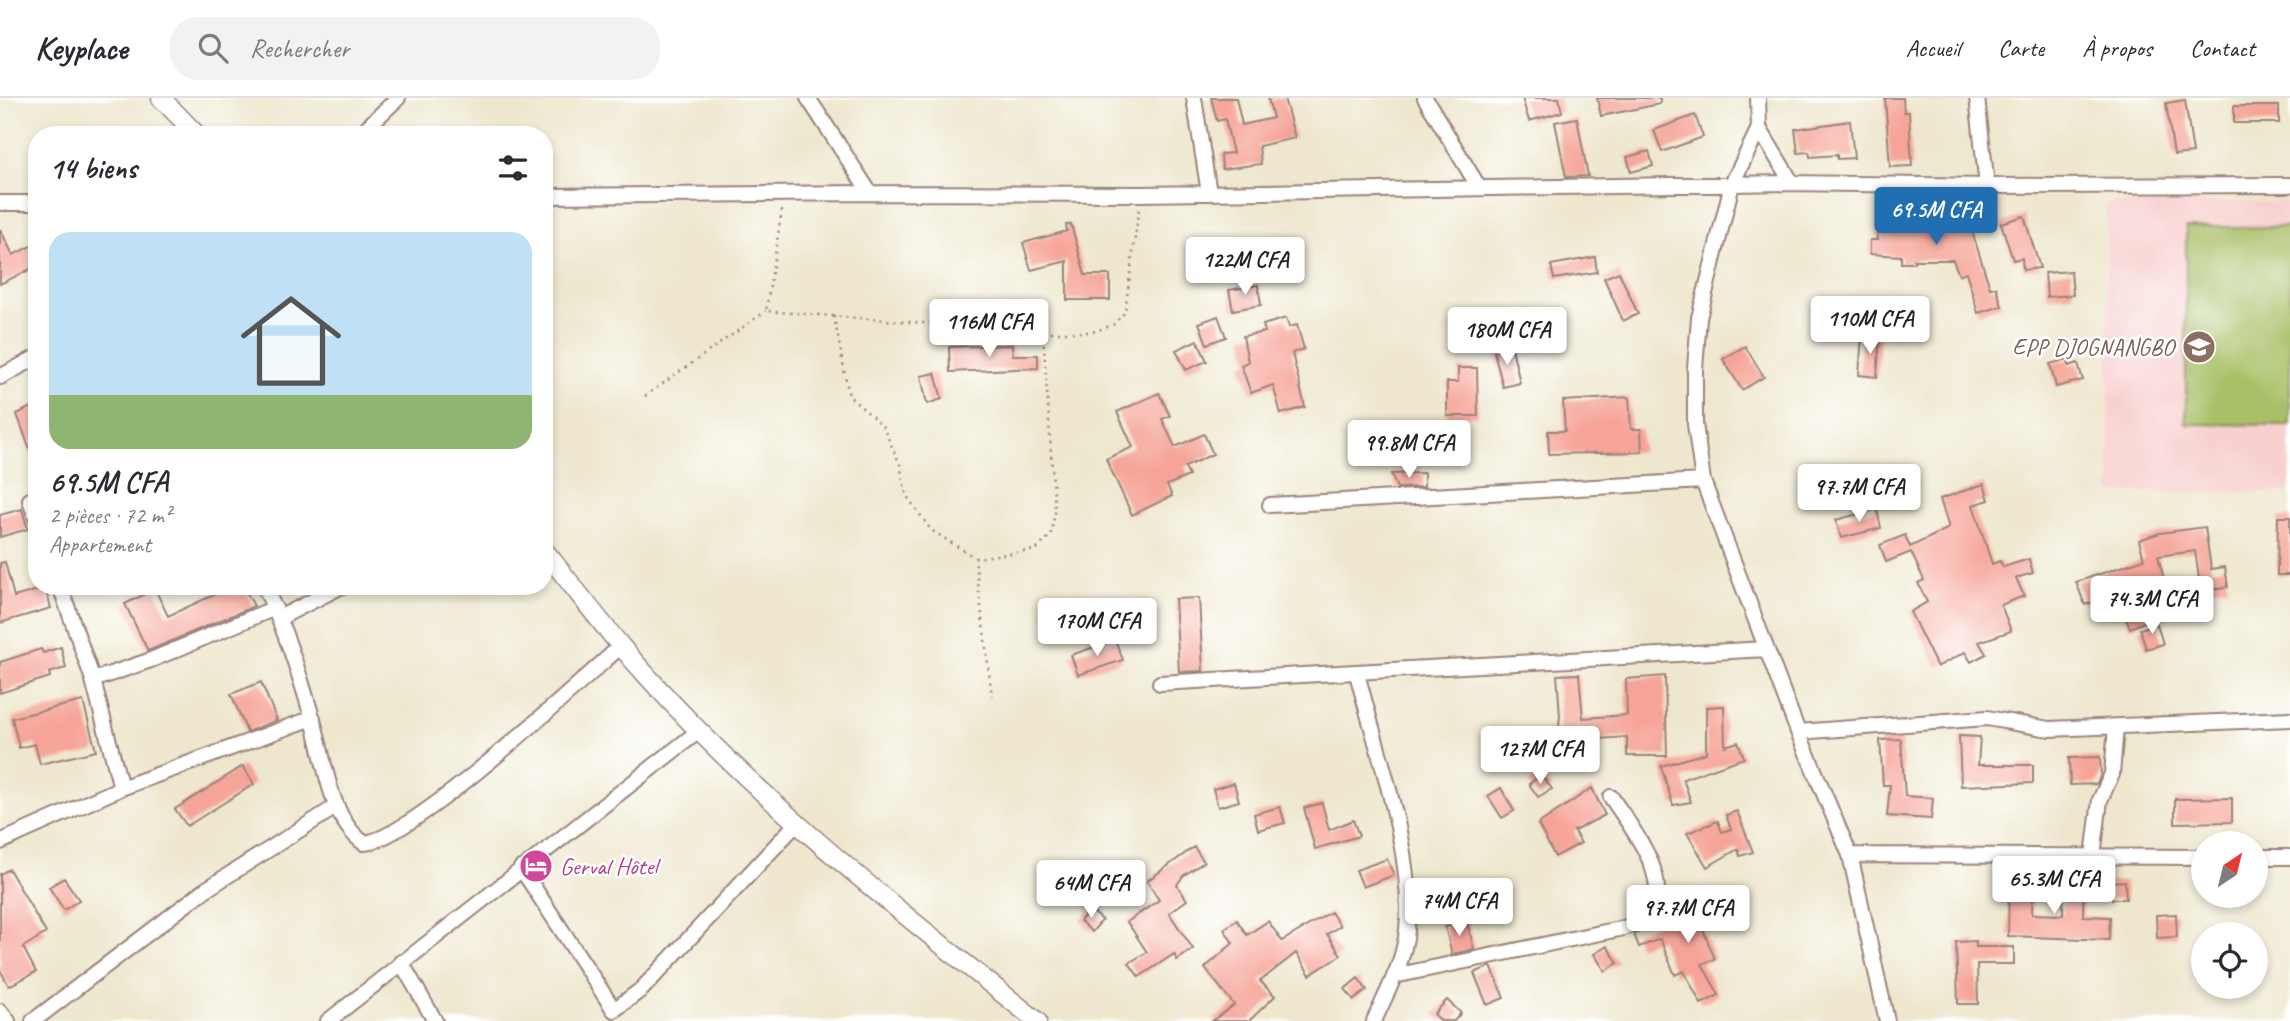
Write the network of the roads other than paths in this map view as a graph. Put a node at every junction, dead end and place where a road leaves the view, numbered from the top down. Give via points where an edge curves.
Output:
1 (161, 98) edge
2 (398, 98) edge
3 (808, 98) edge
4 (1194, 98) edge
5 (1425, 98) edge
6 (1758, 98) edge
7 (1978, 98) edge
8 (188, 126) edge
9 (368, 126) edge
10 (1759, 128) junction
11 (1792, 183) junction
12 (1732, 184) junction
13 (2290, 185) edge
14 (1478, 186) junction
15 (1987, 186) junction
16 (870, 193) junction
17 (1209, 193) junction
18 (553, 197) edge
19 (0, 203) edge
20 (28, 203) edge
21 (28, 362) edge
22 (0, 377) edge
23 (1703, 481) junction
24 (1270, 505) dead end
25 (553, 561) edge
26 (63, 595) edge
27 (268, 595) edge
28 (320, 595) edge
29 (277, 613) junction
30 (621, 646) junction
31 (1766, 649) junction
32 (1357, 673) junction
33 (93, 680) junction
34 (1160, 682) dead end
35 (313, 718) junction
36 (2290, 719) edge
37 (2116, 727) junction
38 (700, 730) junction
39 (1798, 732) junction
40 (121, 788) junction
41 (1611, 797) dead end
42 (337, 806) junction
43 (797, 822) junction
44 (0, 842) edge
45 (1850, 855) junction
46 (2093, 856) junction
47 (2191, 857) edge
48 (2268, 857) edge
49 (2290, 857) edge
50 (520, 868) junction
51 (401, 962) junction
52 (1394, 976) junction
53 (0, 1011) edge
54 (8, 1021) edge
55 (33, 1021) edge
56 (328, 1021) edge
57 (435, 1021) edge
58 (1037, 1021) edge
59 (1374, 1021) edge
60 (1887, 1021) edge

1 - 8 street
2 - 9 street
3 - 16 street
4 - 17 street
5 - 14 street
6 - 10 street
7 - 15 street
10 - 11 street
10 - 12 street
11 - 12 street
11 - 15 street
12 - 14 street
12 - 23 street via 1699,317 1695,424
13 - 15 street
14 - 17 street
16 - 17 street
16 - 18 street
19 - 20 street
21 - 22 street
23 - 24 street
23 - 31 street
25 - 30 street
26 - 33 street
27 - 29 street
28 - 29 street
29 - 33 street
29 - 35 street
30 - 38 street
30 - 42 street via 490,760 388,836 364,844
31 - 32 street
31 - 39 street
32 - 34 street
32 - 52 street via 1404,856 1407,930
33 - 40 street
35 - 40 street
35 - 42 street
36 - 37 street
37 - 39 street via 2049,729 1987,718
37 - 46 street via 2112,774 2101,800
38 - 43 street
38 - 50 street
39 - 45 street
40 - 44 street
41 - 52 street via 1651,864 1656,888 1650,917 1624,928
42 - 55 street via 214,883
43 - 50 street via 642,989 614,1010
43 - 58 street
45 - 46 street
45 - 60 street
46 - 47 street
48 - 49 street
50 - 51 street
51 - 56 street
51 - 57 street
52 - 59 street
53 - 54 street

